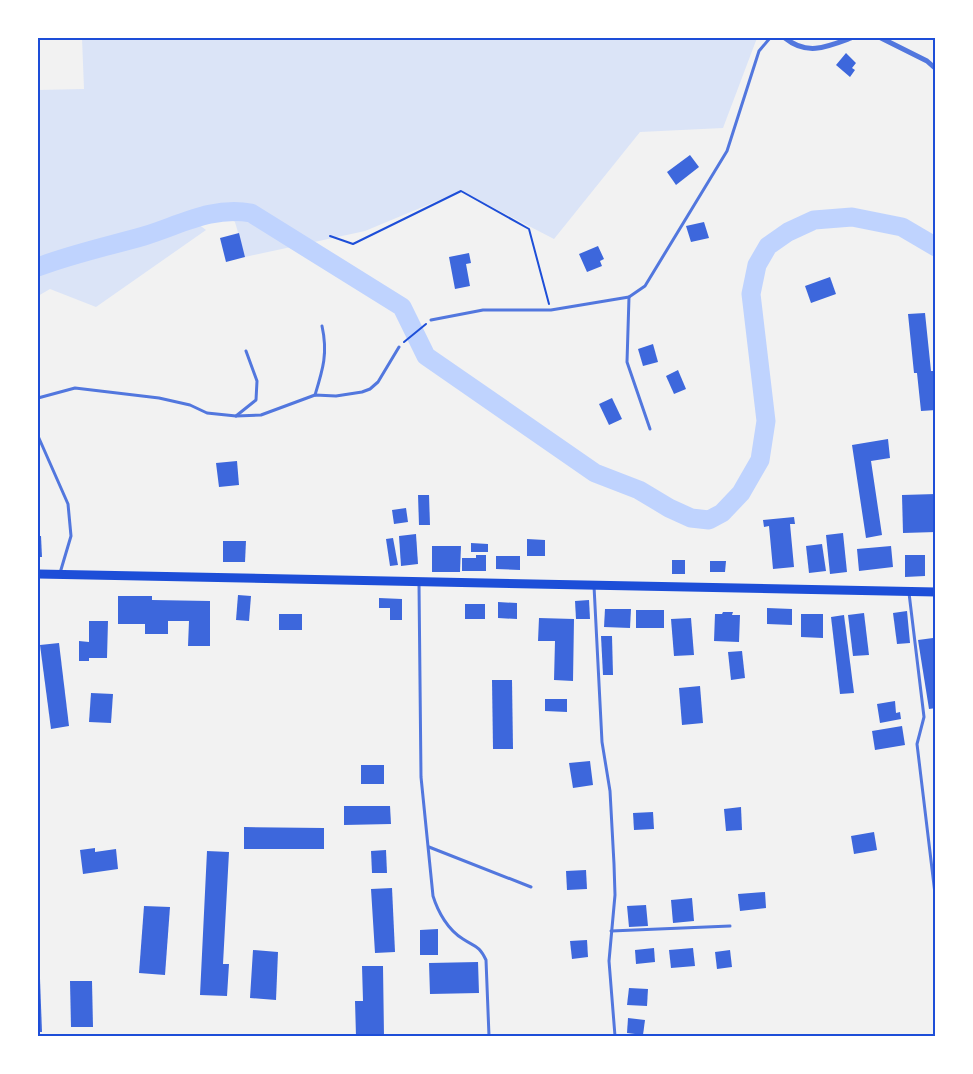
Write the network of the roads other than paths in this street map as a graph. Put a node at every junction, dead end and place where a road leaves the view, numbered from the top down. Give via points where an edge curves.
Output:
1 (770, 38) edge
2 (785, 38) edge
3 (851, 38) edge
4 (881, 38) edge
5 (936, 69) edge
6 (628, 297) junction
7 (431, 320) road end
8 (322, 326) dead end
9 (399, 347) road end
10 (246, 351) dead end
11 (316, 395) junction
12 (38, 398) edge
13 (236, 416) junction
14 (650, 428) dead end
15 (38, 436) edge
16 (38, 574) edge
17 (60, 575) junction
18 (419, 581) junction
19 (594, 585) junction
20 (909, 591) junction
21 (936, 592) edge
22 (429, 847) junction
23 (531, 887) dead end
24 (936, 902) edge
25 (730, 926) dead end
26 (611, 932) junction
27 (489, 1036) edge
28 (615, 1036) edge

1 - 6 lane via 759,51 726,151 645,286
2 - 3 street via 810,49
4 - 5 street via 927,61
6 - 7 lane via 551,310 483,310
6 - 14 lane via 627,362
8 - 11 lane via 326,343
9 - 11 lane via 378,382 370,389 336,396
10 - 13 lane via 257,381 256,400
11 - 13 lane via 261,415
12 - 13 lane via 75,388 159,398 206,413
15 - 17 lane via 68,504 71,536
16 - 17 main road
17 - 18 main road
18 - 19 main road
18 - 22 lane via 421,776
19 - 20 main road
19 - 26 lane via 602,742 613,833 615,895
20 - 21 main road
20 - 24 lane via 924,717 917,744
22 - 23 lane
22 - 27 lane via 436,906 462,939 482,950 486,960
25 - 26 lane
26 - 28 lane via 609,961

